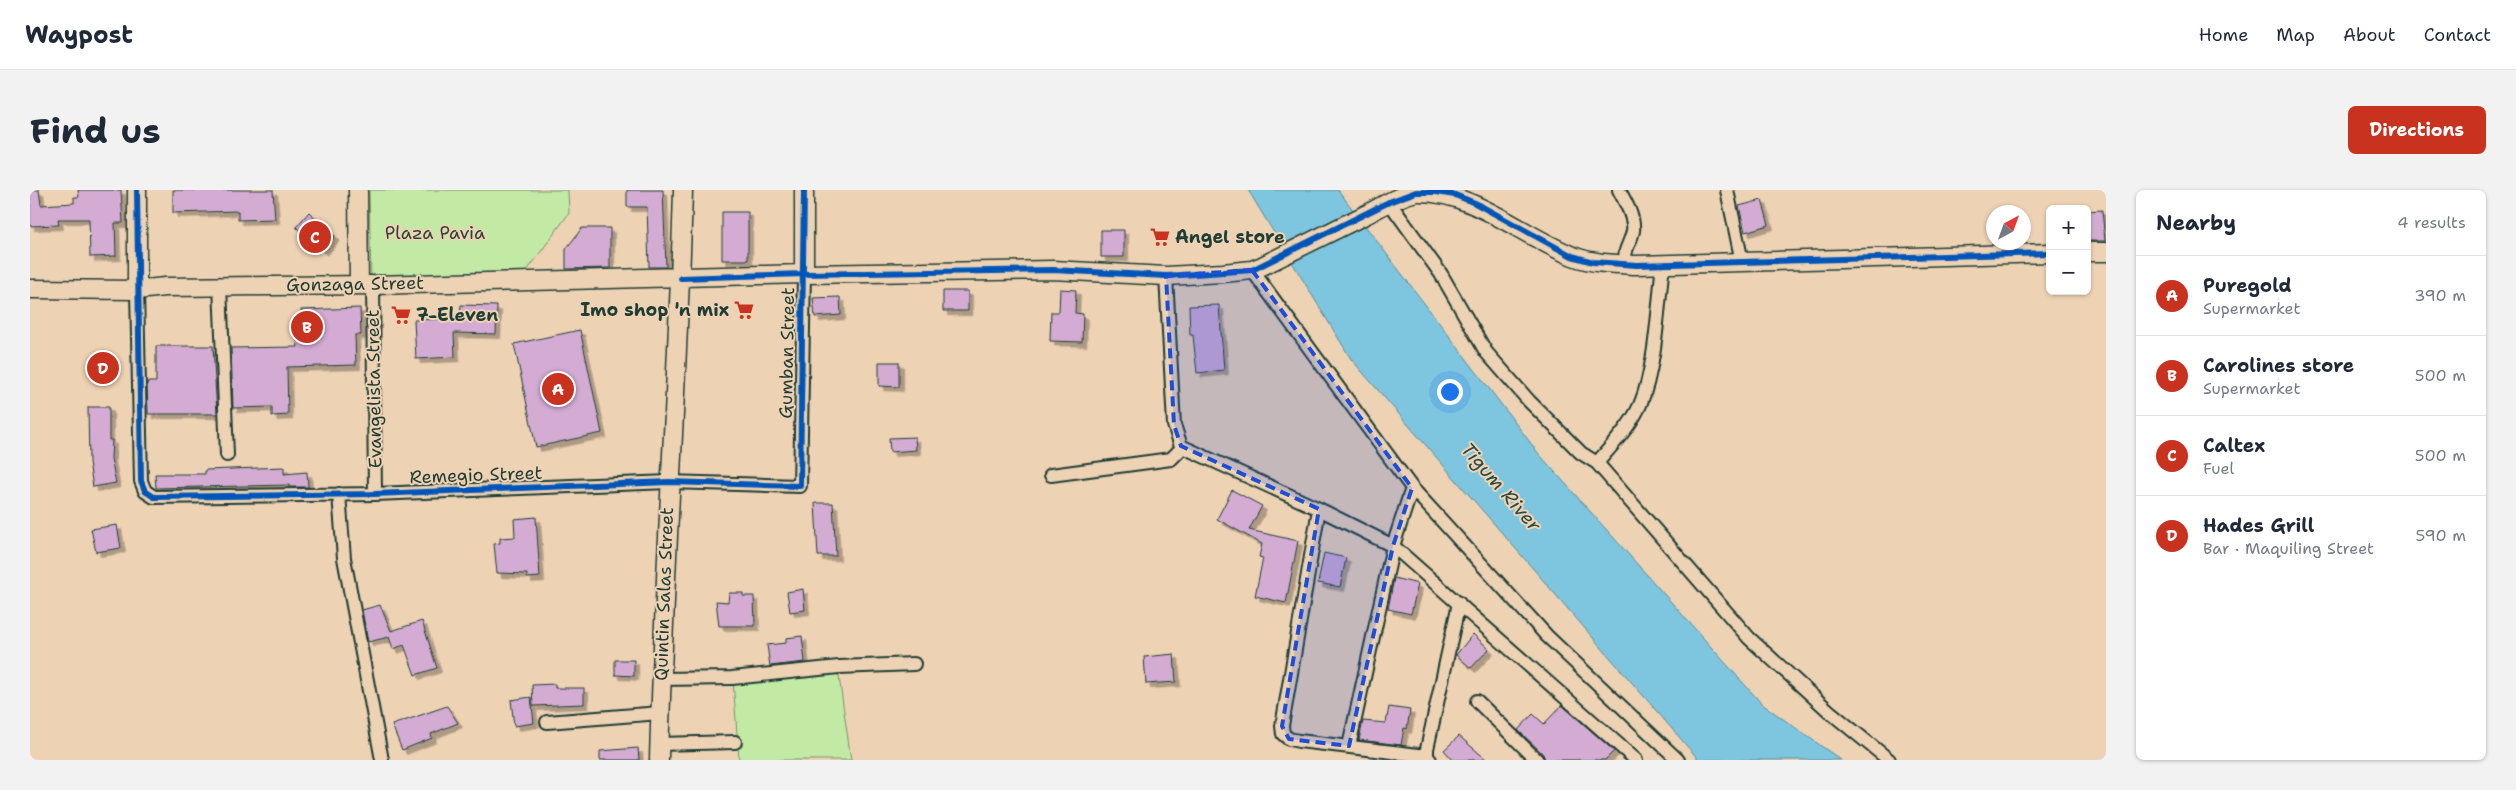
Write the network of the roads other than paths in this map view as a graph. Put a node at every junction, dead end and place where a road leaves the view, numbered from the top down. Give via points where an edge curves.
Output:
1 (138, 190) edge
2 (358, 190) edge
3 (683, 190) edge
4 (804, 190) edge
5 (1619, 190) edge
6 (1727, 190) edge
7 (1445, 191) edge
8 (1384, 206) junction
9 (2091, 252) edge
10 (2106, 252) edge
11 (2046, 253) edge
12 (1742, 262) junction
13 (1663, 264) junction
14 (1626, 265) junction
15 (1257, 268) junction
16 (804, 274) junction
17 (1166, 276) junction
18 (680, 278) junction
19 (366, 284) junction
20 (220, 286) junction
21 (30, 289) edge
22 (137, 290) junction
23 (1183, 447) junction
24 (227, 455) dead end
25 (1597, 463) junction
26 (1051, 475) dead end
27 (669, 482) junction
28 (800, 486) joint
29 (1412, 488) junction
30 (339, 494) junction
31 (375, 494) junction
32 (1319, 509) junction
33 (1393, 546) junction
34 (1459, 602) junction
35 (914, 664) dead end
36 (661, 680) junction
37 (1476, 701) dead end
38 (660, 713) junction
39 (547, 722) dead end
40 (734, 742) dead end
41 (1349, 746) junction
42 (659, 752) edge
43 (1428, 758) edge
44 (382, 760) edge
45 (1537, 760) edge
46 (1636, 760) edge
47 (1678, 760) edge
48 (1889, 760) edge

1 - 22 street
2 - 19 street, Evangelista Street
3 - 18 street, Quintin Salas Street
4 - 16 street, Gumban Street
5 - 14 street via 1633,223 1633,232 1624,252
6 - 12 street
7 - 8 street via 1416,192
7 - 14 street via 1475,203 1572,256
8 - 15 street
8 - 25 street via 1441,274 1486,352 1528,401 1581,453
9 - 10 street
11 - 12 street
12 - 13 street
13 - 14 street
13 - 25 street via 1650,365 1640,404 1619,438
15 - 17 street, Gonzaga Street
15 - 29 street
16 - 17 street, Gonzaga Street via 1053,270
16 - 18 street, Gonzaga Street
16 - 28 street, Gumban Street
17 - 23 street via 1174,425
18 - 19 street, Gonzaga Street
18 - 27 street, Quintin Salas Street
19 - 20 street, Gonzaga Street
19 - 31 street, Evangelista Street
20 - 22 street, Gonzaga Street
20 - 24 street
21 - 22 street, Gonzaga Street
22 - 30 street, Remegio Street via 141,481 146,491 154,497
23 - 26 street via 1171,459
23 - 32 street
25 - 48 street via 1749,638
27 - 28 street, Remegio Street
27 - 31 street, Remegio Street
27 - 36 street, Quintin Salas Street
29 - 33 street
29 - 47 street via 1547,636
30 - 31 street, Remegio Street
30 - 44 street via 344,558
32 - 33 street
32 - 41 street via 1283,734 1289,740
33 - 34 street
33 - 41 street
34 - 43 street
34 - 46 street
35 - 36 street
36 - 38 street, Quintin Salas Street
37 - 45 street
38 - 39 street
38 - 42 street, Quintin Salas Street
40 - 42 street
41 - 43 street

